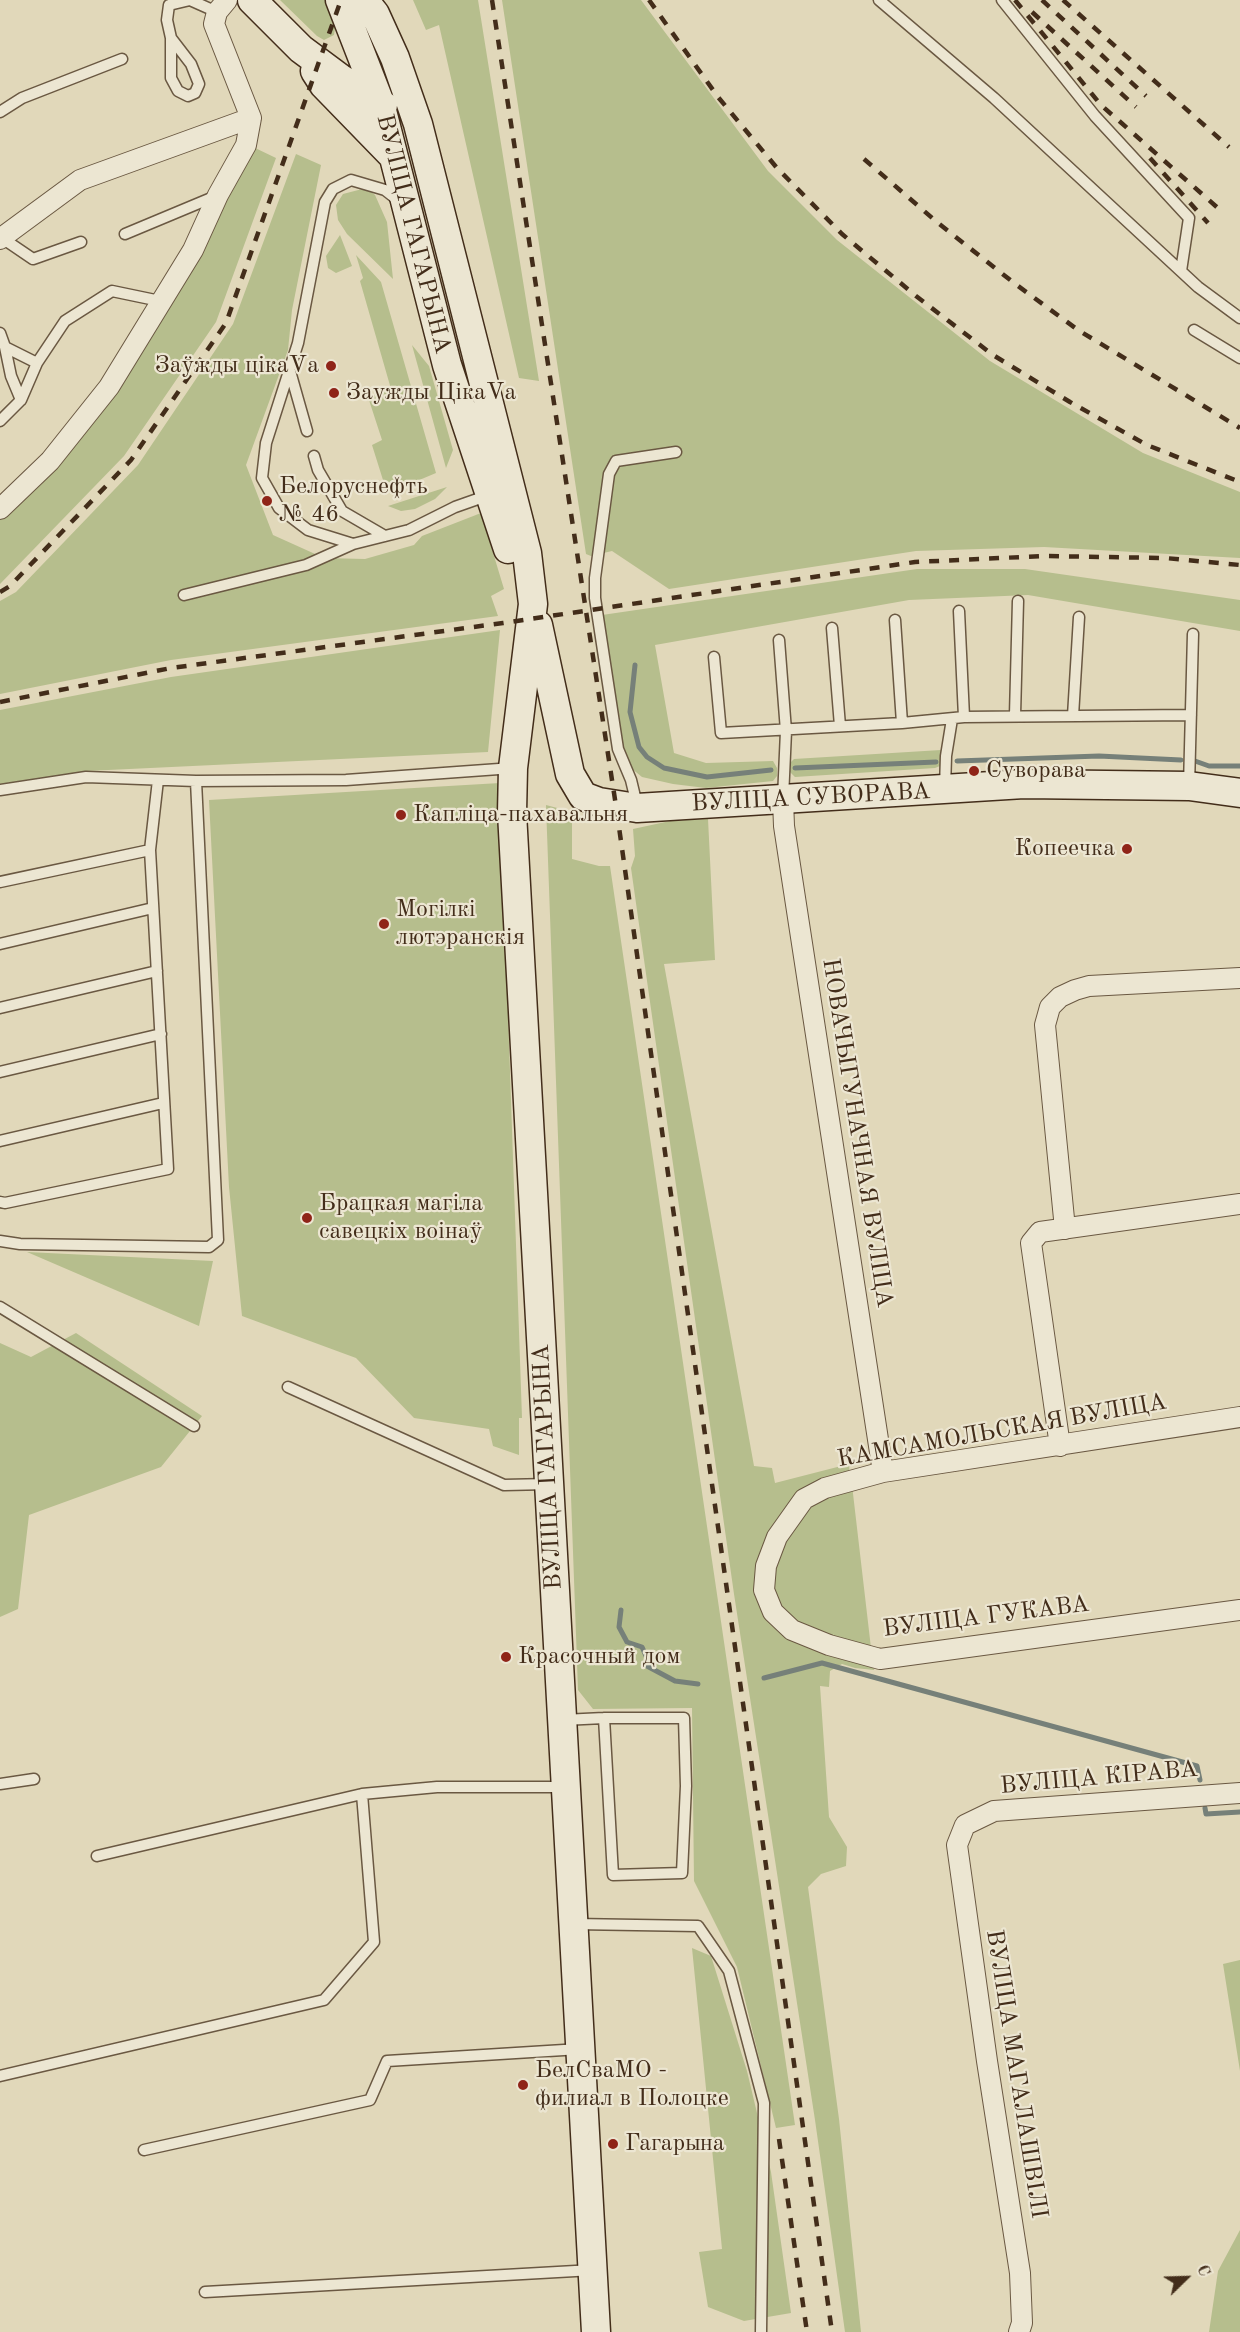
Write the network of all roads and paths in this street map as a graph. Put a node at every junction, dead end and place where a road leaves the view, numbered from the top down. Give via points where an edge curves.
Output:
1 (252, 0) edge
2 (340, 0) edge
3 (364, 0) edge
4 (879, 0) edge
5 (1002, 0) edge
6 (222, 6) edge
7 (171, 38) junction
8 (301, 49) junction
9 (359, 53) junction
10 (122, 59) dead end
11 (336, 75) junction
12 (380, 103) junction
13 (0, 112) edge
14 (251, 118) junction
15 (418, 124) junction
16 (394, 157) junction
17 (218, 195) junction
18 (407, 207) junction
19 (125, 234) dead end
20 (1, 241) edge
21 (81, 242) dead end
22 (1181, 271) junction
23 (160, 301) junction
24 (1240, 318) edge
25 (467, 320) junction
26 (436, 323) junction
27 (1194, 330) dead end
28 (0, 333) edge
29 (5, 347) junction
30 (1240, 358) edge
31 (37, 363) junction
32 (290, 370) junction
33 (21, 400) junction
34 (0, 421) edge
35 (307, 431) dead end
36 (676, 452) dead end
37 (314, 456) dead end
38 (500, 491) junction
39 (0, 509) edge
40 (384, 536) junction
41 (353, 544) junction
42 (184, 595) dead end
43 (1018, 601) dead end
44 (533, 604) junction
45 (958, 611) dead end
46 (1079, 617) dead end
47 (895, 620) dead end
48 (832, 628) dead end
49 (1194, 634) dead end
50 (779, 640) dead end
51 (714, 657) dead end
52 (1015, 715) junction
53 (1191, 715) junction
54 (1073, 716) junction
55 (964, 717) junction
56 (952, 719) junction
57 (902, 723) junction
58 (840, 726) junction
59 (786, 730) junction
60 (513, 768) junction
61 (158, 780) junction
62 (196, 780) junction
63 (1189, 786) junction
64 (0, 790) edge
65 (944, 790) junction
66 (1240, 794) edge
67 (783, 800) junction
68 (637, 808) junction
69 (150, 850) junction
70 (0, 882) edge
71 (153, 908) junction
72 (0, 944) edge
73 (157, 971) junction
74 (1240, 978) edge
75 (0, 1008) edge
76 (160, 1034) junction
77 (0, 1072) edge
78 (164, 1103) junction
79 (0, 1141) edge
80 (0, 1202) edge
81 (1240, 1204) edge
82 (1065, 1229) junction
83 (0, 1241) edge
84 (0, 1306) edge
85 (288, 1387) dead end
86 (1240, 1417) edge
87 (194, 1426) dead end
88 (1060, 1446) junction
89 (883, 1472) junction
90 (549, 1484) junction
91 (764, 1590) joint
92 (1240, 1610) edge
93 (603, 1718) junction
94 (563, 1720) junction
95 (34, 1779) dead end
96 (0, 1784) edge
97 (566, 1787) junction
98 (1240, 1793) edge
99 (362, 1794) junction
100 (965, 1825) joint
101 (97, 1856) dead end
102 (574, 1924) junction
103 (581, 2049) junction
104 (0, 2076) edge
105 (144, 2150) dead end
106 (593, 2270) junction
107 (205, 2292) dead end
108 (596, 2332) edge
109 (761, 2332) edge
110 (1019, 2332) edge

1 - 8 main road
2 - 9 main road, ВУЛІЦА ГАГАРЫНА
3 - 15 main road, ВУЛІЦА ГАГАРЫНА via 375,14 395,58
4 - 22 lane via 994,98
5 - 22 lane via 1095,116 1190,218
6 - 7 lane via 190,0 169,5
6 - 14 street via 214,24
7 - 7 lane via 191,64 199,84 195,93 188,96 178,91 171,78
8 - 11 main road
8 - 16 main road via 324,85
9 - 11 main road via 353,68
9 - 12 main road, ВУЛІЦА ГАГАРЫНА
10 - 13 lane via 22,98
11 - 12 main road
12 - 15 main road
12 - 16 main road, ВУЛІЦА ГАГАРЫНА
14 - 17 street via 246,145
14 - 20 street via 80,180
15 - 25 main road, ВУЛІЦА ГАГАРЫНА
16 - 18 main road, ВУЛІЦА ГАГАРЫНА
17 - 19 lane
17 - 23 street via 193,250
18 - 26 main road, ВУЛІЦА ГАГАРЫНА
18 - 32 lane via 385,190 367,183 351,180 333,189 325,202
20 - 21 lane via 33,259
22 - 24 lane
23 - 31 lane via 112,291 65,321
23 - 39 street via 109,387 50,461
25 - 26 main road via 454,333 445,332
25 - 38 main road, ВУЛІЦА ГАГАРЫНА
26 - 38 main road, ВУЛІЦА ГАГАРЫНА via 447,365
27 - 30 lane
28 - 29 lane
29 - 31 lane
29 - 33 lane
31 - 33 lane
32 - 35 lane
32 - 41 lane via 266,442 262,478 279,508 308,530
33 - 34 lane
36 - 68 lane via 616,460 609,474 595,578 618,749
37 - 40 lane via 342,511
38 - 40 lane via 455,507 409,530
38 - 44 main road, ВУЛІЦА ГАГАРЫНА via 514,566
40 - 41 lane
41 - 42 lane via 306,565
43 - 52 lane
44 - 60 main road, ВУЛІЦА ГАГАРЫНА
44 - 68 main road, ВУЛІЦА СУВОРАВА via 570,774 583,796
45 - 55 lane
46 - 54 lane
47 - 57 lane
48 - 58 lane
49 - 53 lane
50 - 59 lane
51 - 59 lane via 721,734
52 - 54 lane
52 - 55 lane
53 - 54 lane
53 - 63 lane
55 - 56 lane
56 - 57 lane
56 - 65 lane
57 - 58 lane
58 - 59 lane
59 - 67 lane
60 - 62 lane via 346,780
60 - 90 main road, ВУЛІЦА ГАГАРЫНА via 512,813
61 - 62 lane
61 - 64 lane via 86,777
61 - 69 lane
62 - 83 lane via 218,1240 208,1247
63 - 65 main road, ВУЛІЦА СУВОРАВА via 1024,784
63 - 66 main road, ВУЛІЦА СУВОРАВА
65 - 67 main road, ВУЛІЦА СУВОРАВА
67 - 68 main road, ВУЛІЦА СУВОРАВА
67 - 89 street, НОВАЧЫГУНАЧНАЯ ВУЛІЦА
69 - 70 lane
69 - 71 lane
71 - 72 lane
71 - 73 lane
73 - 75 lane
73 - 76 lane
74 - 82 street via 1089,987 1060,997 1050,1007 1045,1025
76 - 77 lane
76 - 78 lane
78 - 79 lane
78 - 80 lane via 168,1169
81 - 82 street
82 - 88 street via 1040,1232 1031,1243
84 - 87 lane
85 - 90 lane via 504,1485
86 - 88 street, КАМСАМОЛЬСКАЯ ВУЛІЦА
88 - 89 street, КАМСАМОЛЬСКАЯ ВУЛІЦА
89 - 91 street, КАМСАМОЛЬСКАЯ ВУЛІЦА via 825,1488 804,1499 777,1537 766,1566
90 - 94 main road, ВУЛІЦА ГАГАРЫНА
91 - 92 street, ВУЛІЦА ГУКАВА via 772,1612 792,1630 880,1659
93 - 93 lane via 684,1718 682,1874 613,1875
93 - 94 lane
94 - 97 main road, ВУЛІЦА ГАГАРЫНА
95 - 96 lane
97 - 99 lane via 436,1786
97 - 102 main road, ВУЛІЦА ГАГАРЫНА
98 - 100 street, ВУЛІЦА КІРАВА via 994,1811
99 - 101 lane
99 - 104 lane via 374,1942 324,2000
100 - 110 street, ВУЛІЦА МАГАЛАШВІЛІ via 957,1845 1020,2273
102 - 103 main road, ВУЛІЦА ГАГАРЫНА
102 - 109 lane via 698,1926 729,1971 764,2103
103 - 105 lane via 387,2061 370,2100
103 - 106 main road, ВУЛІЦА ГАГАРЫНА
106 - 107 lane
106 - 108 main road, ВУЛІЦА ГАГАРЫНА

